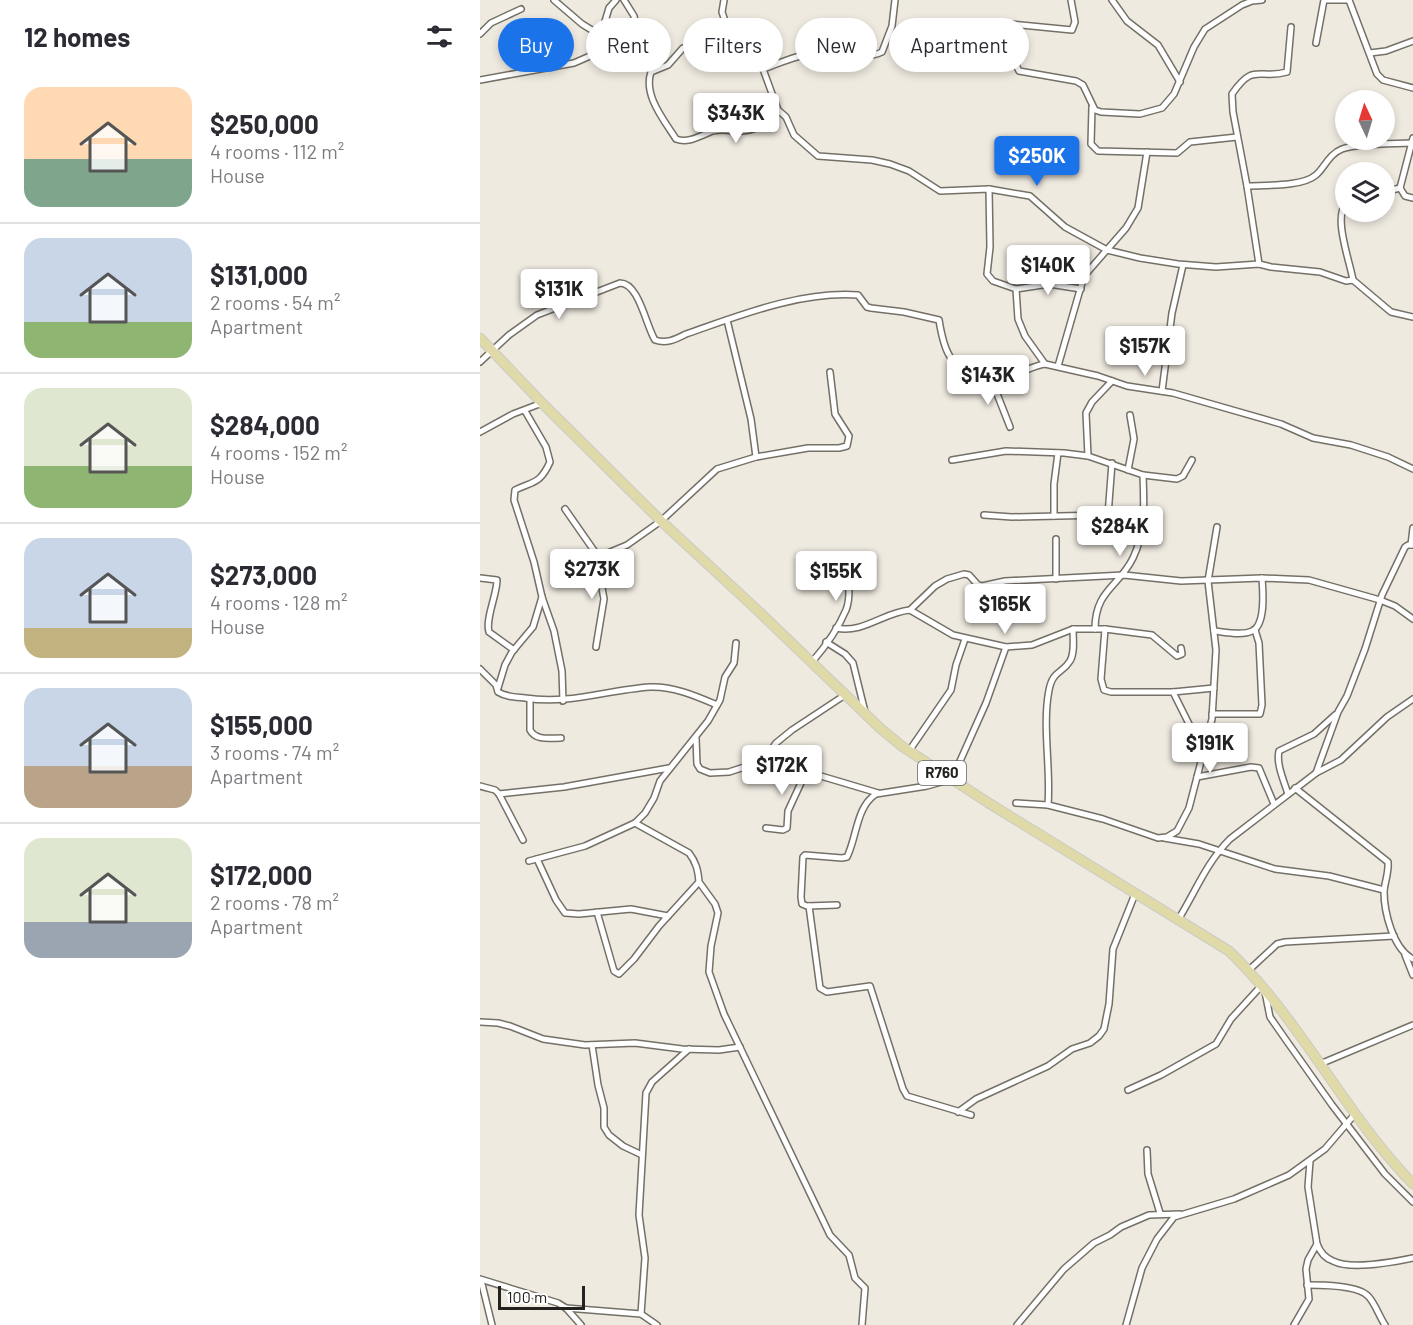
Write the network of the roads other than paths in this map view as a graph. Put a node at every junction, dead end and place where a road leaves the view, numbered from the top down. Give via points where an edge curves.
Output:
1 (554, 0) edge
2 (616, 0) edge
3 (624, 0) edge
4 (724, 0) edge
5 (895, 0) edge
6 (1071, 0) edge
7 (1112, 0) edge
8 (1262, 0) edge
9 (1349, 0) edge
10 (521, 9) dead end
11 (606, 18) edge
12 (634, 18) edge
13 (724, 18) edge
14 (586, 26) edge
15 (1029, 26) edge
16 (1291, 27) dead end
17 (480, 34) edge
18 (1413, 41) edge
19 (1316, 43) dead end
20 (683, 48) edge
21 (1370, 53) junction
22 (586, 58) edge
23 (783, 63) edge
24 (764, 72) edge
25 (1025, 72) edge
26 (480, 80) edge
27 (1180, 82) junction
28 (1413, 88) edge
29 (1092, 105) junction
30 (778, 110) junction
31 (1237, 137) junction
32 (1412, 141) edge
33 (1147, 152) junction
34 (1247, 186) junction
35 (1400, 188) junction
36 (989, 189) junction
37 (1395, 189) edge
38 (1413, 198) edge
39 (1341, 222) edge
40 (1107, 250) junction
41 (1259, 264) junction
42 (1183, 265) junction
43 (1353, 280) junction
44 (1016, 289) junction
45 (1081, 290) junction
46 (1413, 309) edge
47 (1411, 317) edge
48 (727, 320) junction
49 (480, 338) edge
50 (492, 351) junction
51 (480, 362) edge
52 (1046, 364) junction
53 (1058, 366) junction
54 (830, 372) dead end
55 (990, 376) junction
56 (1112, 381) junction
57 (1162, 391) junction
58 (542, 403) junction
59 (525, 411) junction
60 (1130, 415) dead end
61 (1010, 427) dead end
62 (480, 432) edge
63 (1058, 453) junction
64 (1088, 456) junction
65 (756, 457) junction
66 (952, 460) dead end
67 (1192, 460) dead end
68 (1112, 463) junction
69 (1413, 469) edge
70 (1128, 470) junction
71 (1143, 475) junction
72 (565, 509) dead end
73 (1145, 514) junction
74 (984, 515) dead end
75 (1108, 515) junction
76 (1054, 516) junction
77 (661, 521) junction
78 (1217, 527) dead end
79 (1413, 528) edge
80 (1056, 539) dead end
81 (1412, 545) edge
82 (600, 555) junction
83 (866, 561) dead end
84 (1124, 575) junction
85 (480, 578) edge
86 (1262, 578) junction
87 (1056, 579) junction
88 (1209, 581) junction
89 (542, 597) junction
90 (1380, 600) junction
91 (910, 610) junction
92 (1413, 619) edge
93 (836, 628) junction
94 (1073, 629) junction
95 (1095, 629) junction
96 (1105, 629) junction
97 (1255, 630) junction
98 (1214, 631) junction
99 (965, 639) junction
100 (826, 642) junction
101 (736, 643) dead end
102 (596, 646) dead end
103 (1006, 647) junction
104 (1181, 648) dead end
105 (514, 650) junction
106 (812, 662) junction
107 (480, 669) edge
108 (1214, 688) junction
109 (498, 692) junction
110 (1173, 692) junction
111 (845, 695) junction
112 (530, 699) junction
113 (1413, 699) edge
114 (563, 701) junction
115 (717, 705) junction
116 (1338, 712) junction
117 (1212, 714) junction
118 (866, 716) junction
119 (695, 736) junction
120 (561, 738) dead end
121 (1204, 750) junction
122 (909, 751) junction
123 (669, 768) junction
124 (794, 768) dead end
125 (806, 772) junction
126 (1316, 773) junction
127 (1197, 777) junction
128 (952, 780) junction
129 (480, 786) edge
130 (1295, 788) junction
131 (499, 794) junction
132 (880, 794) junction
133 (1288, 794) junction
134 (1016, 803) dead end
135 (1274, 804) junction
136 (1048, 806) junction
137 (635, 823) junction
138 (766, 828) dead end
139 (1162, 838) junction
140 (523, 840) dead end
141 (1219, 850) junction
142 (537, 859) junction
143 (529, 861) dead end
144 (699, 882) junction
145 (1384, 890) junction
146 (1135, 894) junction
147 (837, 905) dead end
148 (809, 906) junction
149 (597, 912) junction
150 (668, 916) junction
151 (1178, 920) junction
152 (1394, 936) junction
153 (1404, 954) junction
154 (1413, 959) edge
155 (1249, 970) junction
156 (1413, 975) edge
157 (1263, 987) junction
158 (480, 1022) edge
159 (1413, 1026) edge
160 (592, 1045) junction
161 (740, 1047) junction
162 (689, 1049) junction
163 (1320, 1064) junction
164 (1128, 1090) dead end
165 (958, 1112) junction
166 (1355, 1114) junction
167 (971, 1115) dead end
168 (1347, 1125) junction
169 (1147, 1150) dead end
170 (642, 1155) junction
171 (1310, 1161) junction
172 (1413, 1184) edge
173 (1413, 1202) edge
174 (1160, 1213) junction
175 (1180, 1214) junction
176 (1317, 1244) junction
177 (1413, 1258) edge
178 (481, 1280) edge
179 (1307, 1285) junction
180 (566, 1308) junction
181 (641, 1314) junction
182 (492, 1325) edge
183 (581, 1325) edge
184 (657, 1325) edge
185 (862, 1325) edge
186 (1017, 1325) edge
187 (1126, 1325) edge
188 (1294, 1325) edge
189 (1385, 1325) edge

1 - 14 street
2 - 11 street
3 - 12 street
4 - 13 street
5 - 23 street via 892,26 884,49 878,54 813,53
6 - 15 street via 1075,22 1072,30
7 - 27 street via 1127,21 1158,45
8 - 27 street via 1242,5 1205,29
9 - 19 street via 1324,0
9 - 21 street
10 - 17 street via 491,23
16 - 31 street via 1287,72 1247,76 1232,94
18 - 21 street
20 - 30 street via 668,65 651,72 649,78 650,93 676,139 687,141 715,131 754,129
21 - 28 street via 1379,78
22 - 26 street
24 - 30 street
25 - 29 street via 1076,81 1083,85
27 - 29 street via 1162,108 1150,112 1101,112
29 - 33 street via 1094,148
30 - 36 street via 794,135 818,156 890,164 940,191
31 - 33 street via 1190,142 1177,153
31 - 34 street
32 - 34 street via 1347,148 1332,155 1311,178 1290,184
32 - 35 street
33 - 40 street via 1138,208
34 - 41 street
35 - 37 street
35 - 38 street via 1401,193
36 - 40 street via 1030,196 1065,227
36 - 44 street via 987,274 993,281
39 - 43 street
40 - 42 street
40 - 45 street via 1084,276
41 - 42 street
41 - 43 street
42 - 57 street via 1172,312
43 - 47 street via 1391,312
44 - 45 street via 1049,284
44 - 52 street via 1018,319 1025,336
45 - 53 street
46 - 47 street
48 - 50 street via 672,340 655,340 637,297 625,283 537,315
48 - 55 street via 789,301 836,294 858,296 867,307 939,320 945,349 952,360 960,368
48 - 65 street via 752,419
49 - 50 main road, R760
50 - 51 street
50 - 58 main road, R760
52 - 53 street
52 - 55 street via 1005,377
53 - 56 street
54 - 65 street via 835,414 849,436 847,446
55 - 61 street
56 - 57 street
56 - 64 street via 1086,413
57 - 69 street via 1281,424 1313,438 1351,445
58 - 59 street
58 - 77 main road, R760
59 - 62 street
59 - 89 street via 550,456 541,478 514,493
60 - 70 street via 1134,439
63 - 64 street
63 - 66 street via 1006,451
63 - 76 street
64 - 68 street
65 - 77 street via 717,469
67 - 71 street via 1177,479
68 - 70 street
68 - 75 street
70 - 71 street
71 - 73 street
72 - 82 street
73 - 75 street
73 - 84 street via 1141,540
74 - 76 street
75 - 76 street
77 - 82 street via 627,545
77 - 106 main road, R760
78 - 88 street
79 - 81 street
80 - 87 street
81 - 90 street via 1403,550
82 - 102 street via 604,599
83 - 93 street via 849,576 846,609
84 - 87 street
84 - 88 street
84 - 95 street via 1099,602
85 - 105 street via 494,578 498,583 487,628
86 - 88 street
86 - 90 street via 1310,580
86 - 97 street via 1263,605
87 - 91 street via 982,586 969,575 960,575 935,586
88 - 98 street
89 - 105 street via 533,627
89 - 114 street via 554,631
90 - 92 street
90 - 116 street via 1365,649
91 - 93 street via 855,629
91 - 99 street via 945,632
93 - 100 street
94 - 95 street
94 - 103 street via 1032,645
94 - 136 street via 1070,661 1053,678 1049,691
95 - 96 street
96 - 104 street via 1152,635 1177,656 1182,654
96 - 110 street via 1101,665 1104,690
97 - 98 street
97 - 117 street via 1259,643 1260,714
98 - 108 street
99 - 103 street
99 - 122 street via 951,690
100 - 106 street
100 - 118 street via 853,663
101 - 115 street via 735,663 725,677
103 - 128 street
105 - 109 street via 500,676
106 - 111 main road, R760
107 - 109 street
108 - 110 street
108 - 117 street
109 - 112 street
110 - 121 street
111 - 118 main road, R760
111 - 119 street via 792,730 763,761 729,772 700,769
112 - 114 street
112 - 120 street via 532,734
113 - 126 street via 1387,717 1341,760
114 - 115 street via 651,687 670,689
115 - 119 street
116 - 126 street
116 - 133 street via 1314,734 1279,751
117 - 121 street
118 - 122 main road, R760
119 - 123 street
121 - 127 street
122 - 128 main road, R760
123 - 131 street
123 - 137 street via 645,813
124 - 125 street
125 - 132 street
125 - 138 street via 788,811 787,828
126 - 130 street
127 - 135 street via 1251,766 1259,768
127 - 139 street via 1189,808 1177,831
128 - 132 street
128 - 146 main road, R760
129 - 131 street
130 - 133 street
130 - 145 street via 1387,861
131 - 140 street
132 - 148 street via 866,803 847,857 803,857 801,897 802,904
133 - 135 street
134 - 136 street
135 - 141 street
136 - 139 street
137 - 142 street via 585,846
137 - 144 street via 689,853
139 - 141 street
141 - 145 street via 1275,869 1329,876
141 - 151 street
142 - 143 street
142 - 149 street via 563,911
144 - 150 street
144 - 161 street via 718,913 709,962 712,984
145 - 152 street
146 - 151 main road, R760
146 - 165 street via 1113,949 1109,1004 1099,1036
147 - 148 street
148 - 165 street via 820,988 827,992 870,986 904,1093 913,1100
149 - 150 street via 631,909
149 - 150 street via 618,974
151 - 155 main road, R760 via 1228,951
152 - 153 street
152 - 155 street via 1285,942 1277,944
153 - 154 street
153 - 156 street
155 - 157 main road, R760
157 - 163 main road, R760
157 - 164 street via 1231,1019 1216,1044
157 - 168 street via 1270,1017
158 - 160 street via 510,1026 543,1039
159 - 163 street
160 - 162 street via 635,1043
160 - 170 street via 604,1127 623,1146
161 - 162 street
161 - 185 street via 830,1236 849,1255 855,1278 865,1288
162 - 170 street via 652,1082 646,1094
163 - 166 main road, R760
165 - 167 street
166 - 168 street
166 - 172 main road, R760
168 - 171 street
168 - 173 street via 1385,1174
169 - 174 street via 1148,1174
170 - 181 street via 639,1215 645,1258
171 - 175 street via 1289,1175 1234,1198
171 - 176 street via 1308,1187
174 - 175 street
174 - 186 street via 1121,1227 1094,1243 1064,1269
175 - 187 street via 1168,1223 1142,1268
176 - 177 street via 1325,1257 1341,1264
176 - 179 street via 1308,1260
178 - 180 street
178 - 182 street
179 - 188 street via 1309,1299
179 - 189 street via 1330,1285 1367,1294
180 - 181 street
180 - 183 street
181 - 184 street

